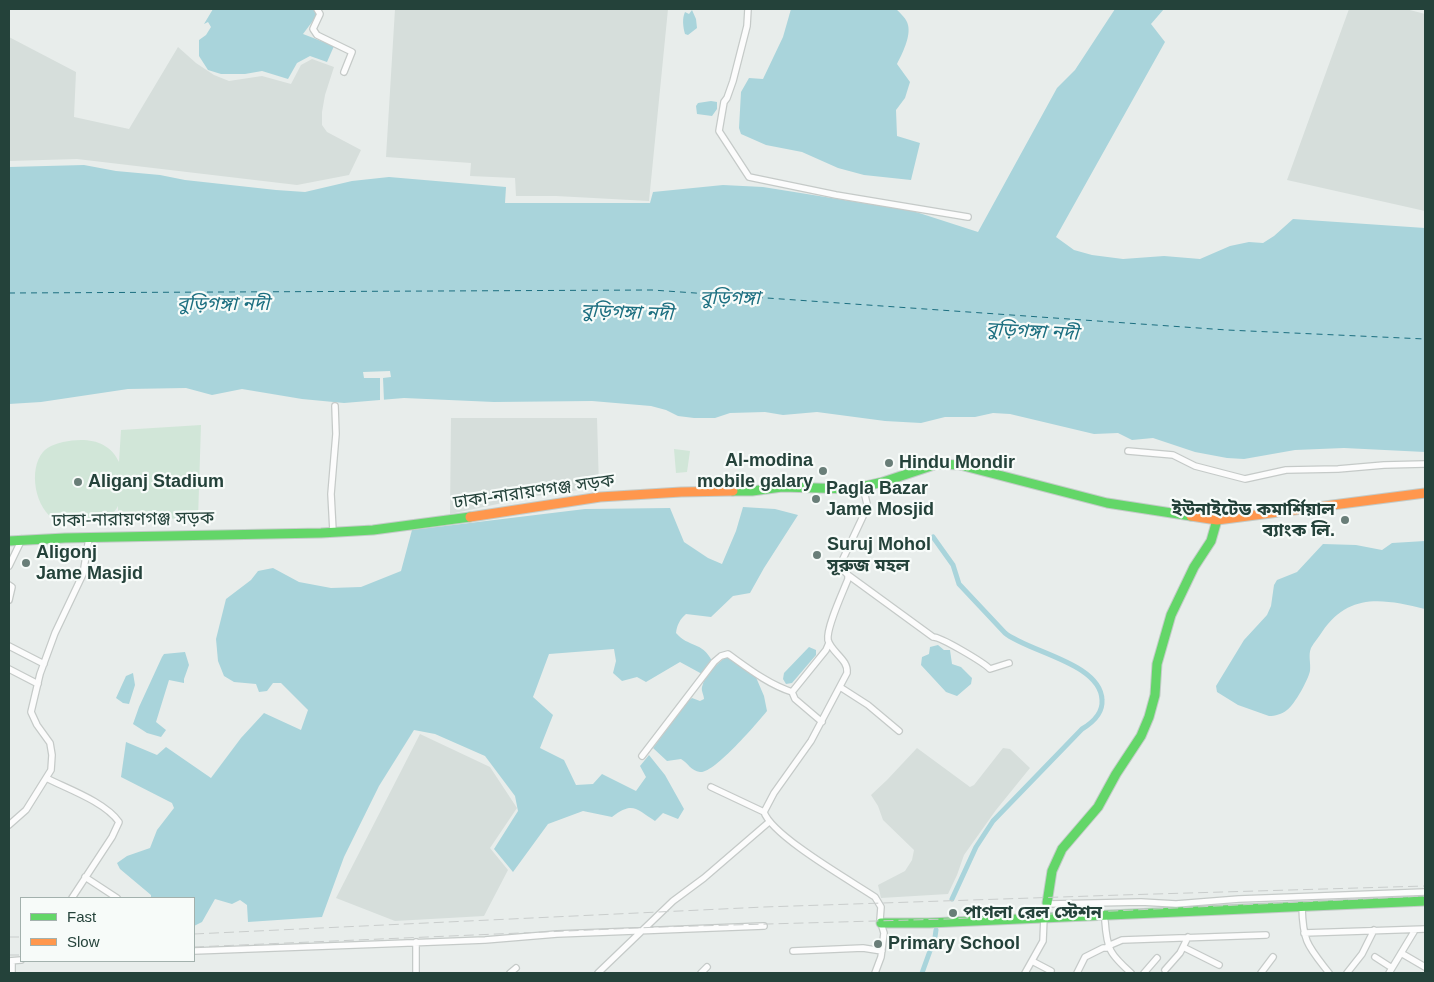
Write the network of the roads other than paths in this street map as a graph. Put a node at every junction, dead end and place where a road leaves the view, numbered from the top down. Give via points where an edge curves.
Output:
1 (317, 9) edge
2 (748, 9) edge
3 (344, 72) dead end
4 (968, 217) dead end
5 (335, 406) dead end
6 (1128, 451) dead end
7 (1425, 464) edge
8 (863, 487) junction
9 (1425, 493) edge
10 (1218, 520) junction
11 (333, 531) junction
12 (89, 538) junction
13 (22, 539) junction
14 (9, 541) edge
15 (9, 566) edge
16 (848, 575) junction
17 (9, 584) edge
18 (9, 600) edge
19 (828, 642) junction
20 (9, 646) edge
21 (1009, 663) dead end
22 (44, 664) junction
23 (9, 669) edge
24 (38, 684) junction
25 (840, 687) junction
26 (792, 692) junction
27 (822, 722) junction
28 (899, 731) dead end
29 (642, 756) dead end
30 (46, 778) junction
31 (711, 787) dead end
32 (764, 812) junction
33 (769, 822) junction
34 (9, 825) edge
35 (85, 877) junction
36 (1425, 892) edge
37 (73, 897) edge
38 (115, 897) edge
39 (1425, 901) edge
40 (1047, 903) joint
41 (1302, 907) junction
42 (1044, 917) junction
43 (1105, 921) dead end
44 (881, 923) junction
45 (764, 926) dead end
46 (1425, 929) edge
47 (1374, 930) junction
48 (1416, 930) junction
49 (643, 931) junction
50 (1304, 933) junction
51 (1266, 935) dead end
52 (1188, 937) junction
53 (416, 942) junction
54 (1108, 947) junction
55 (1183, 947) junction
56 (195, 951) edge
57 (793, 951) dead end
58 (882, 951) junction
59 (1401, 953) junction
60 (1273, 957) dead end
61 (1375, 957) dead end
62 (1157, 958) dead end
63 (10, 961) edge
64 (1032, 961) junction
65 (1219, 965) dead end
66 (706, 966) dead end
67 (516, 968) dead end
68 (1425, 968) edge
69 (1165, 970) dead end
70 (1390, 971) edge
71 (12, 973) edge
72 (416, 973) edge
73 (510, 973) edge
74 (598, 973) edge
75 (702, 973) edge
76 (875, 973) edge
77 (1025, 973) edge
78 (1049, 973) edge
79 (1077, 973) edge
80 (1131, 973) edge
81 (1144, 973) edge
82 (1261, 973) edge
83 (1329, 973) edge
84 (1347, 973) edge

1 - 3 street via 320,14 313,28 317,35 352,52
2 - 4 street via 747,26 733,81 724,102 719,131 749,177
5 - 11 street via 331,494
6 - 7 street via 1174,455 1195,466 1245,479 1286,470
8 - 10 main road, ঢাকা-নারায়ণগঞ্জ সড়ক via 929,466 948,464 979,469 1107,503
8 - 11 main road, ঢাকা-নারায়ণগঞ্জ সড়ক via 782,487 600,497 446,521 373,530
8 - 16 street via 867,504 865,512 840,566
9 - 10 main road, ঢাকা-নারায়ণগঞ্জ সড়ক
10 - 40 main road via 1171,615 1157,664 1155,695 1149,717 1098,807 1062,849 1052,871
11 - 12 main road, ঢাকা-নারায়ণগঞ্জ সড়ক
12 - 13 main road, ঢাকা-নারায়ণগঞ্জ সড়ক
12 - 22 street via 83,574 55,632
13 - 14 main road, ঢাকা-নারায়ণগঞ্জ সড়ক
13 - 15 street
16 - 19 street via 830,622
16 - 21 street via 933,637 973,656 990,669
17 - 18 street via 12,586
19 - 25 street via 848,669
19 - 26 street via 826,650
20 - 22 street
22 - 24 street
23 - 24 street
24 - 30 street via 31,712 50,743 51,770
25 - 27 street
25 - 28 street
26 - 27 street via 795,699
26 - 29 street via 765,681 728,654 721,656
27 - 32 street
30 - 34 street via 26,810
30 - 35 street via 88,798 112,813 119,822
31 - 32 street
32 - 33 street
33 - 44 street via 796,845 875,897 881,907
33 - 49 street via 673,901
35 - 37 street
35 - 38 street
36 - 40 street via 1176,904
39 - 41 main road
41 - 42 main road
41 - 50 street
42 - 44 main road
42 - 64 street via 1043,941
43 - 54 street
44 - 58 street via 884,933
45 - 49 street
46 - 48 street
47 - 48 street
47 - 50 street
47 - 84 street via 1362,954
48 - 59 street
49 - 53 street
49 - 74 street
50 - 83 street via 1308,945
51 - 52 street
52 - 54 street via 1122,940
52 - 55 street
53 - 56 street
53 - 72 street
54 - 79 street via 1085,957
54 - 80 street
55 - 65 street
55 - 69 street
57 - 58 street via 863,948
58 - 76 street
59 - 68 street
59 - 70 street
60 - 82 street
61 - 70 street
62 - 81 street
63 - 71 street
64 - 77 street
64 - 78 street via 1051,971
66 - 75 street
67 - 73 street

